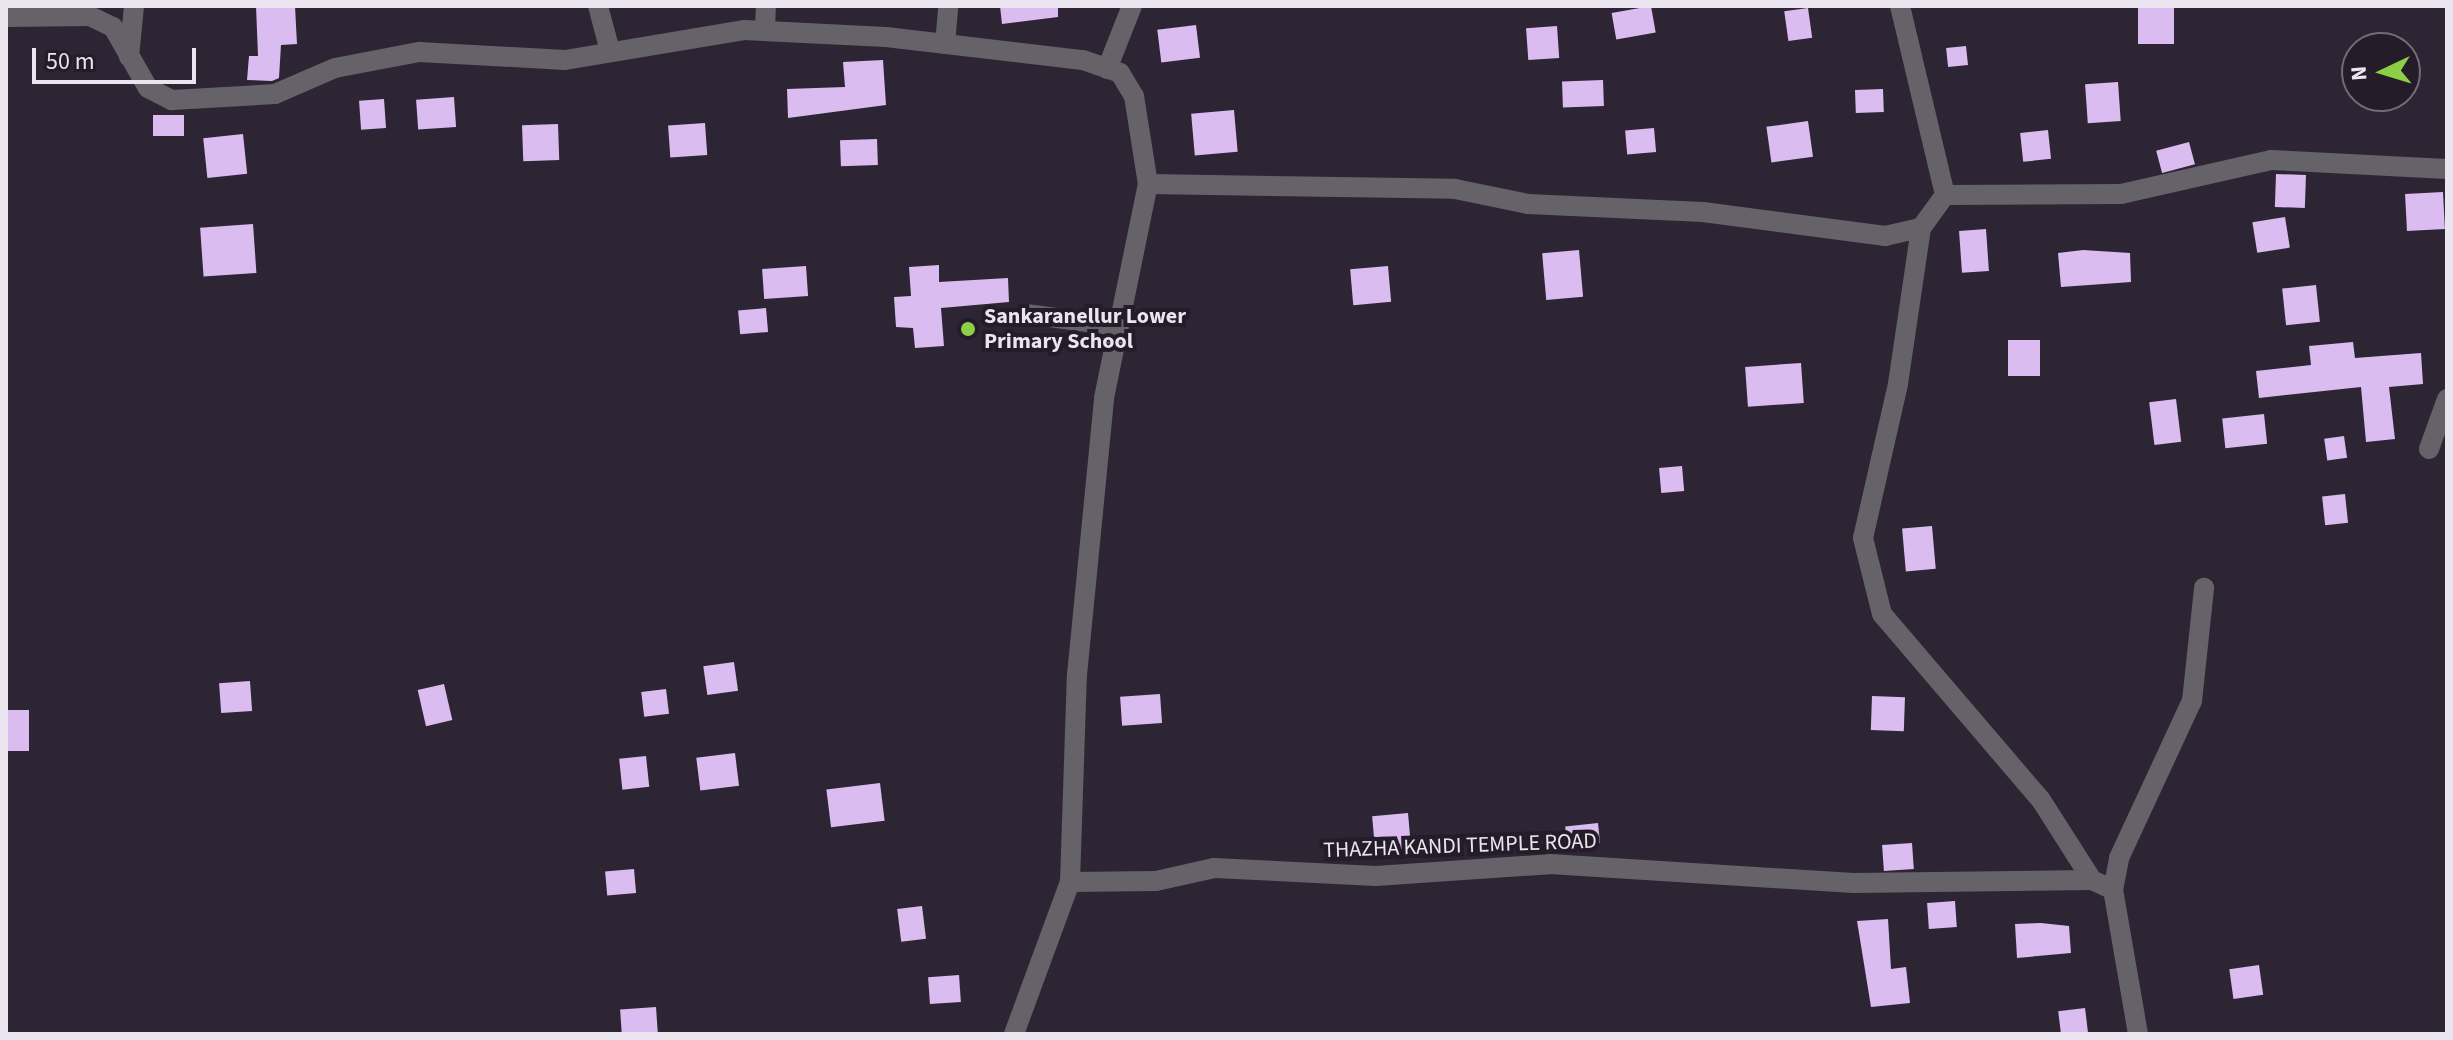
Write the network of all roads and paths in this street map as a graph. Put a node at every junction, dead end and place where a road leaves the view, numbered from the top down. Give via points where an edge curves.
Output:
1 (134, 6) edge
2 (598, 6) edge
3 (766, 6) edge
4 (948, 6) edge
5 (1132, 6) edge
6 (1900, 6) edge
7 (6, 17) edge
8 (765, 31) junction
9 (945, 44) junction
10 (610, 51) junction
11 (129, 57) junction
12 (1107, 69) junction
13 (2447, 169) edge
14 (1148, 184) junction
15 (1945, 195) junction
16 (1921, 228) junction
17 (1026, 314) dead end
18 (1118, 326) junction
19 (2447, 399) edge
20 (2429, 449) dead end
21 (2204, 588) dead end
22 (2092, 880) junction
23 (1070, 882) junction
24 (2113, 890) junction
25 (1014, 1034) edge
26 (2138, 1034) edge

1 - 11 street
2 - 10 street
3 - 8 street
4 - 9 street
5 - 12 street
6 - 15 street
7 - 11 street via 90,16 113,27
8 - 9 street
8 - 10 street
9 - 12 street
10 - 11 street via 565,60 419,52 335,68 275,94 172,100 148,88
12 - 14 street via 1120,73 1134,96
13 - 15 street via 2271,160 2121,194
14 - 16 street via 1455,189 1528,204 1703,212 1885,236
14 - 18 street
15 - 16 street
16 - 22 street via 1898,384 1863,538 1882,614 2041,800
17 - 18 street
18 - 23 street via 1077,675
19 - 20 street
21 - 24 street via 2192,701 2119,858
22 - 23 street, THAZHA KANDI TEMPLE ROAD via 1853,883 1550,864 1376,876 1214,868 1156,881
22 - 24 street
23 - 25 street
24 - 26 street

